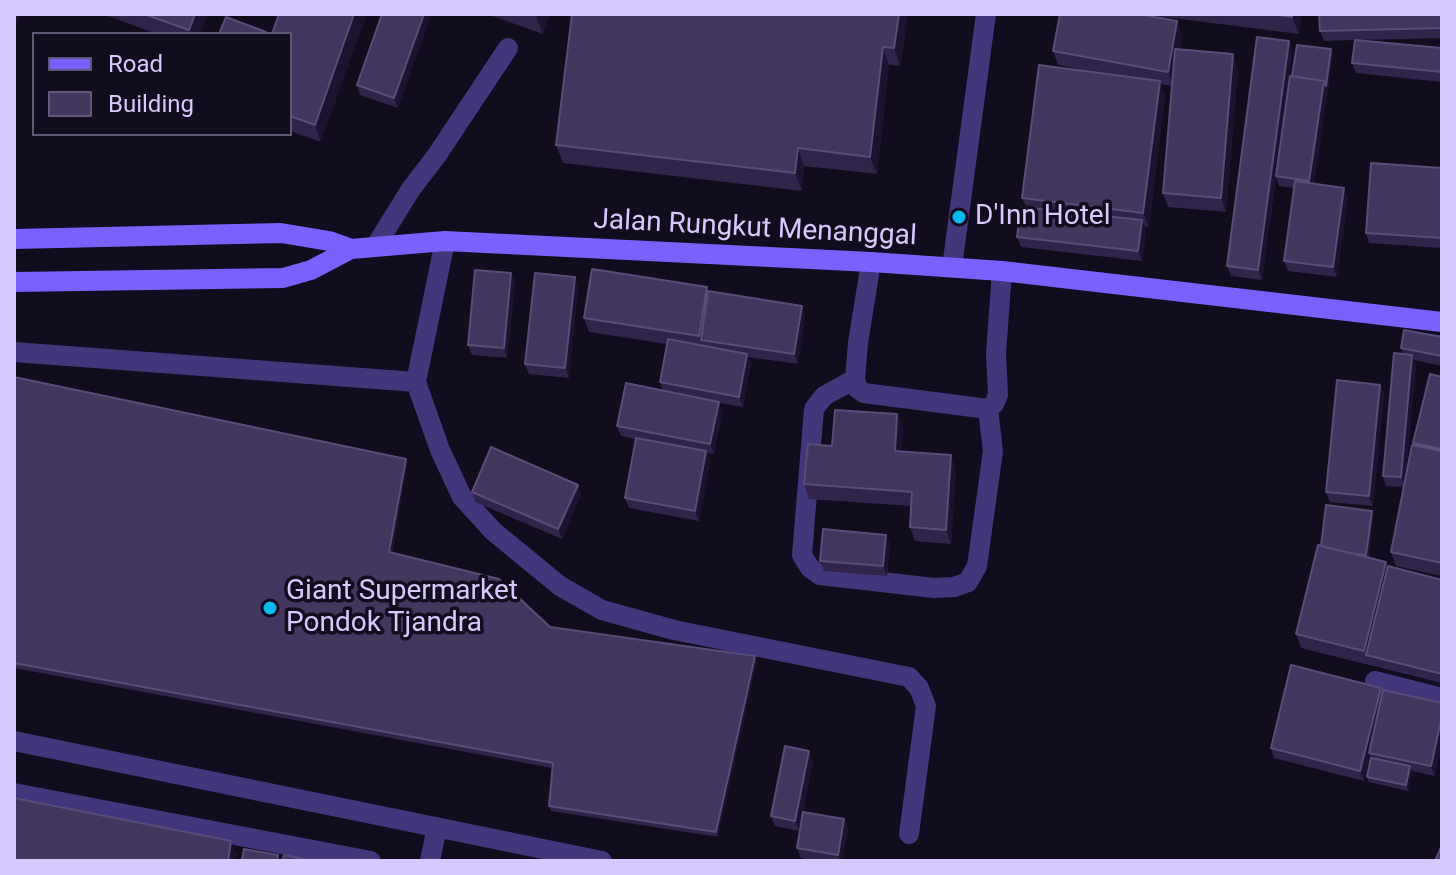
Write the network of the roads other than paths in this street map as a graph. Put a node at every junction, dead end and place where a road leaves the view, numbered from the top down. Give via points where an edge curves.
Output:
1 (986, 14) edge
2 (508, 48) dead end
3 (14, 239) edge
4 (445, 241) junction
5 (375, 247) junction
6 (351, 249) junction
7 (871, 262) junction
8 (952, 267) junction
9 (1002, 271) junction
10 (14, 282) edge
11 (1442, 322) edge
12 (14, 352) edge
13 (855, 379) junction
14 (416, 382) junction
15 (988, 409) junction
16 (1375, 681) dead end
17 (1442, 698) edge
18 (14, 741) edge
19 (14, 793) edge
20 (437, 827) junction
21 (909, 834) dead end
22 (371, 861) edge
23 (430, 861) edge
24 (602, 861) edge

1 - 8 street
2 - 5 street
3 - 6 main road, Jalan Rungkut Menanggal via 281,233
4 - 5 main road, Jalan Rungkut Menanggal
4 - 7 main road, Jalan Rungkut Menanggal
4 - 14 street
5 - 6 main road, Jalan Rungkut Menanggal
6 - 10 main road, Jalan Rungkut Menanggal via 283,278
7 - 8 main road, Jalan Rungkut Menanggal
7 - 13 street
8 - 9 main road, Jalan Rungkut Menanggal
9 - 11 main road, Jalan Rungkut Menanggal
9 - 15 street via 998,395
12 - 14 street
13 - 15 street via 864,393
13 - 15 street via 824,396 814,409 802,555 820,575 934,588 968,582 977,566 993,451
14 - 21 street via 462,497 493,531 560,586 602,610 674,630 909,677 926,706
16 - 17 street
18 - 20 street
19 - 22 street
20 - 23 street
20 - 24 street

